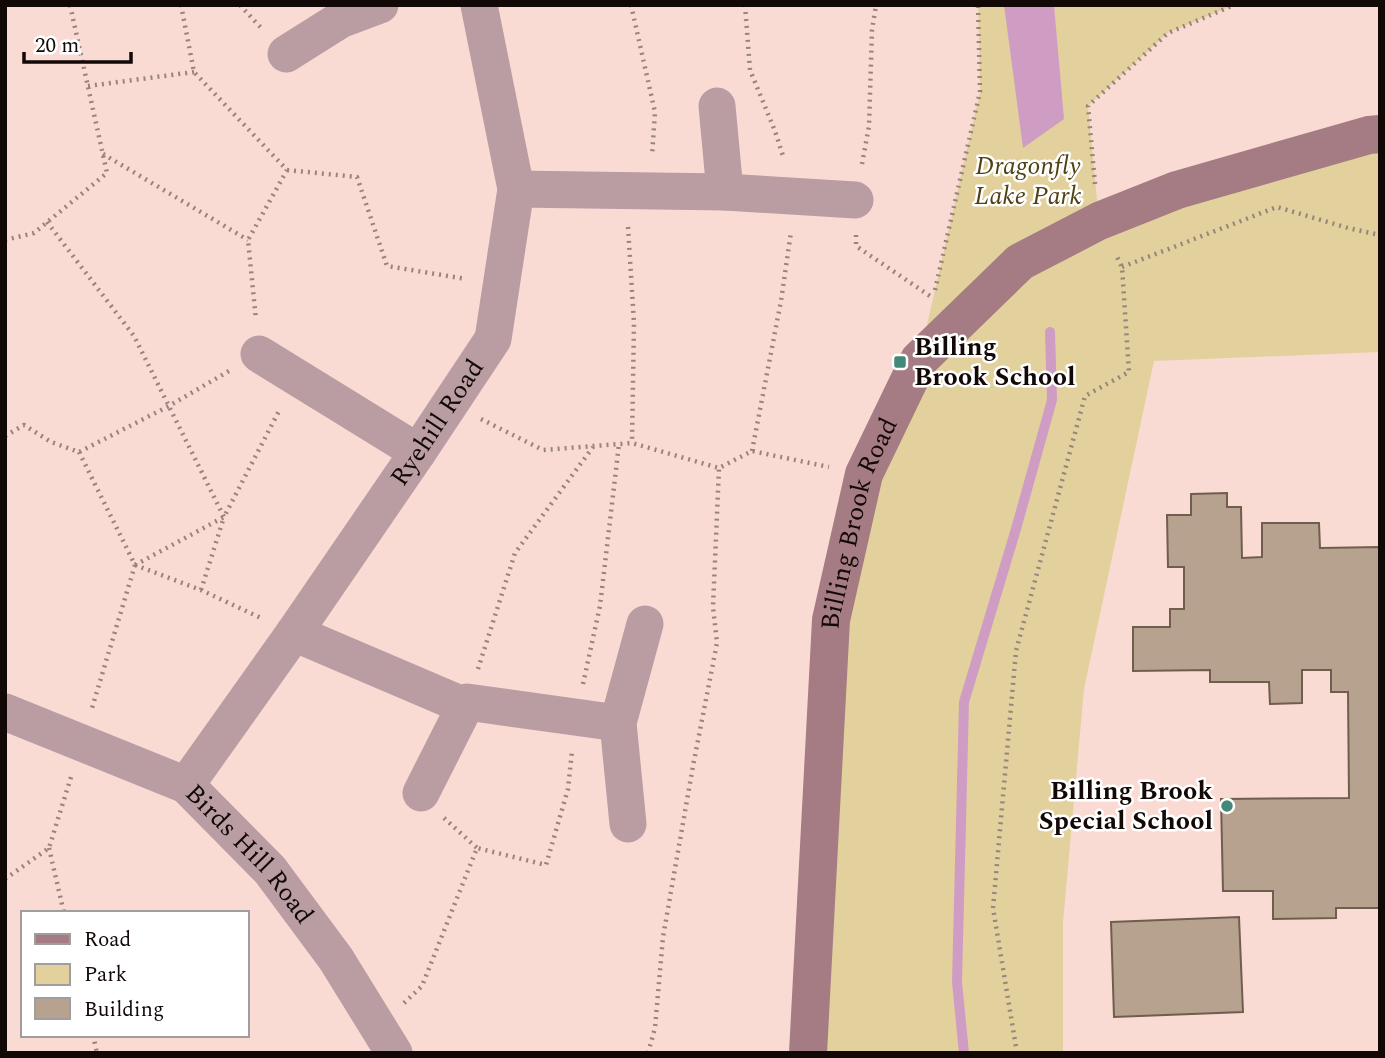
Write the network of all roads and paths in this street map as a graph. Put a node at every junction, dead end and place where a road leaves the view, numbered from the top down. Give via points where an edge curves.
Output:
1 (71, 5) edge
2 (181, 5) edge
3 (380, 5) edge
4 (479, 5) edge
5 (631, 5) edge
6 (978, 5) edge
7 (1234, 5) edge
8 (286, 54) dead end
9 (194, 72) junction
10 (88, 86) junction
11 (717, 106) dead end
12 (1380, 134) edge
13 (103, 155) junction
14 (287, 170) junction
15 (516, 189) junction
16 (638, 191) junction
17 (725, 192) junction
18 (855, 200) dead end
19 (1099, 221) junction
20 (47, 222) junction
21 (1380, 235) edge
22 (5, 240) edge
23 (248, 240) junction
24 (1122, 267) junction
25 (501, 285) junction
26 (933, 298) dead end
27 (258, 354) junction
28 (296, 377) junction
29 (450, 404) junction
30 (169, 406) junction
31 (5, 436) edge
32 (632, 443) junction
33 (619, 444) junction
34 (593, 446) junction
35 (79, 452) junction
36 (418, 452) junction
37 (719, 468) junction
38 (864, 474) junction
39 (224, 517) junction
40 (135, 565) junction
41 (201, 590) junction
42 (645, 624) dead end
43 (294, 633) junction
44 (466, 704) junction
45 (5, 712) edge
46 (576, 716) junction
47 (618, 723) junction
48 (82, 743) junction
49 (186, 785) junction
50 (421, 793) dead end
51 (628, 824) dead end
52 (49, 848) junction
53 (5, 879) edge
54 (64, 911) edge
55 (386, 1041) edge
56 (648, 1053) edge
57 (808, 1053) edge
58 (1017, 1053) edge

1 - 10 path
2 - 9 path
3 - 8 street via 340,20
4 - 15 street, Ryehill Road
5 - 16 path via 654,112
6 - 26 path via 980,92
7 - 19 path via 1168,33 1088,106
9 - 10 path
9 - 14 path
10 - 13 path
11 - 17 street
12 - 19 street, Billing Brook Road via 1177,190
13 - 20 path via 107,173
13 - 23 path
14 - 23 path
14 - 25 path via 357,177 387,265
15 - 16 street
15 - 25 street, Ryehill Road
16 - 17 street
16 - 32 path
17 - 18 street
19 - 24 path
19 - 38 street, Billing Brook Road via 1020,262 919,360
20 - 22 path via 34,233
20 - 30 path via 134,336
21 - 24 path via 1277,206
23 - 27 path
24 - 58 path via 1129,372 1085,396 1016,651 992,908
25 - 29 street, Ryehill Road via 494,339
27 - 28 street
27 - 30 path
28 - 36 street
28 - 39 path
29 - 34 path via 544,450
29 - 36 street, Ryehill Road
30 - 35 path
30 - 39 path
31 - 35 path via 24,425
32 - 33 path
32 - 37 path
33 - 34 path
33 - 46 path via 600,606
34 - 44 path via 516,553
35 - 40 path
36 - 43 street, Ryehill Road
37 - 38 path via 752,451
37 - 56 path via 713,607 718,643 663,937 655,1028
38 - 57 street, Billing Brook Road via 831,620
39 - 40 path
39 - 41 path
40 - 41 path
40 - 48 path
41 - 43 path
42 - 47 street
43 - 44 street
43 - 49 street, Ryehill Road
44 - 46 street
44 - 50 street
45 - 48 street, Birds Hill Road
46 - 47 street
46 - 55 path via 568,789 546,865 477,848 422,986
47 - 51 street
48 - 49 street, Birds Hill Road
48 - 52 path
49 - 55 street, Birds Hill Road via 270,870 336,959
52 - 53 path
52 - 54 path

